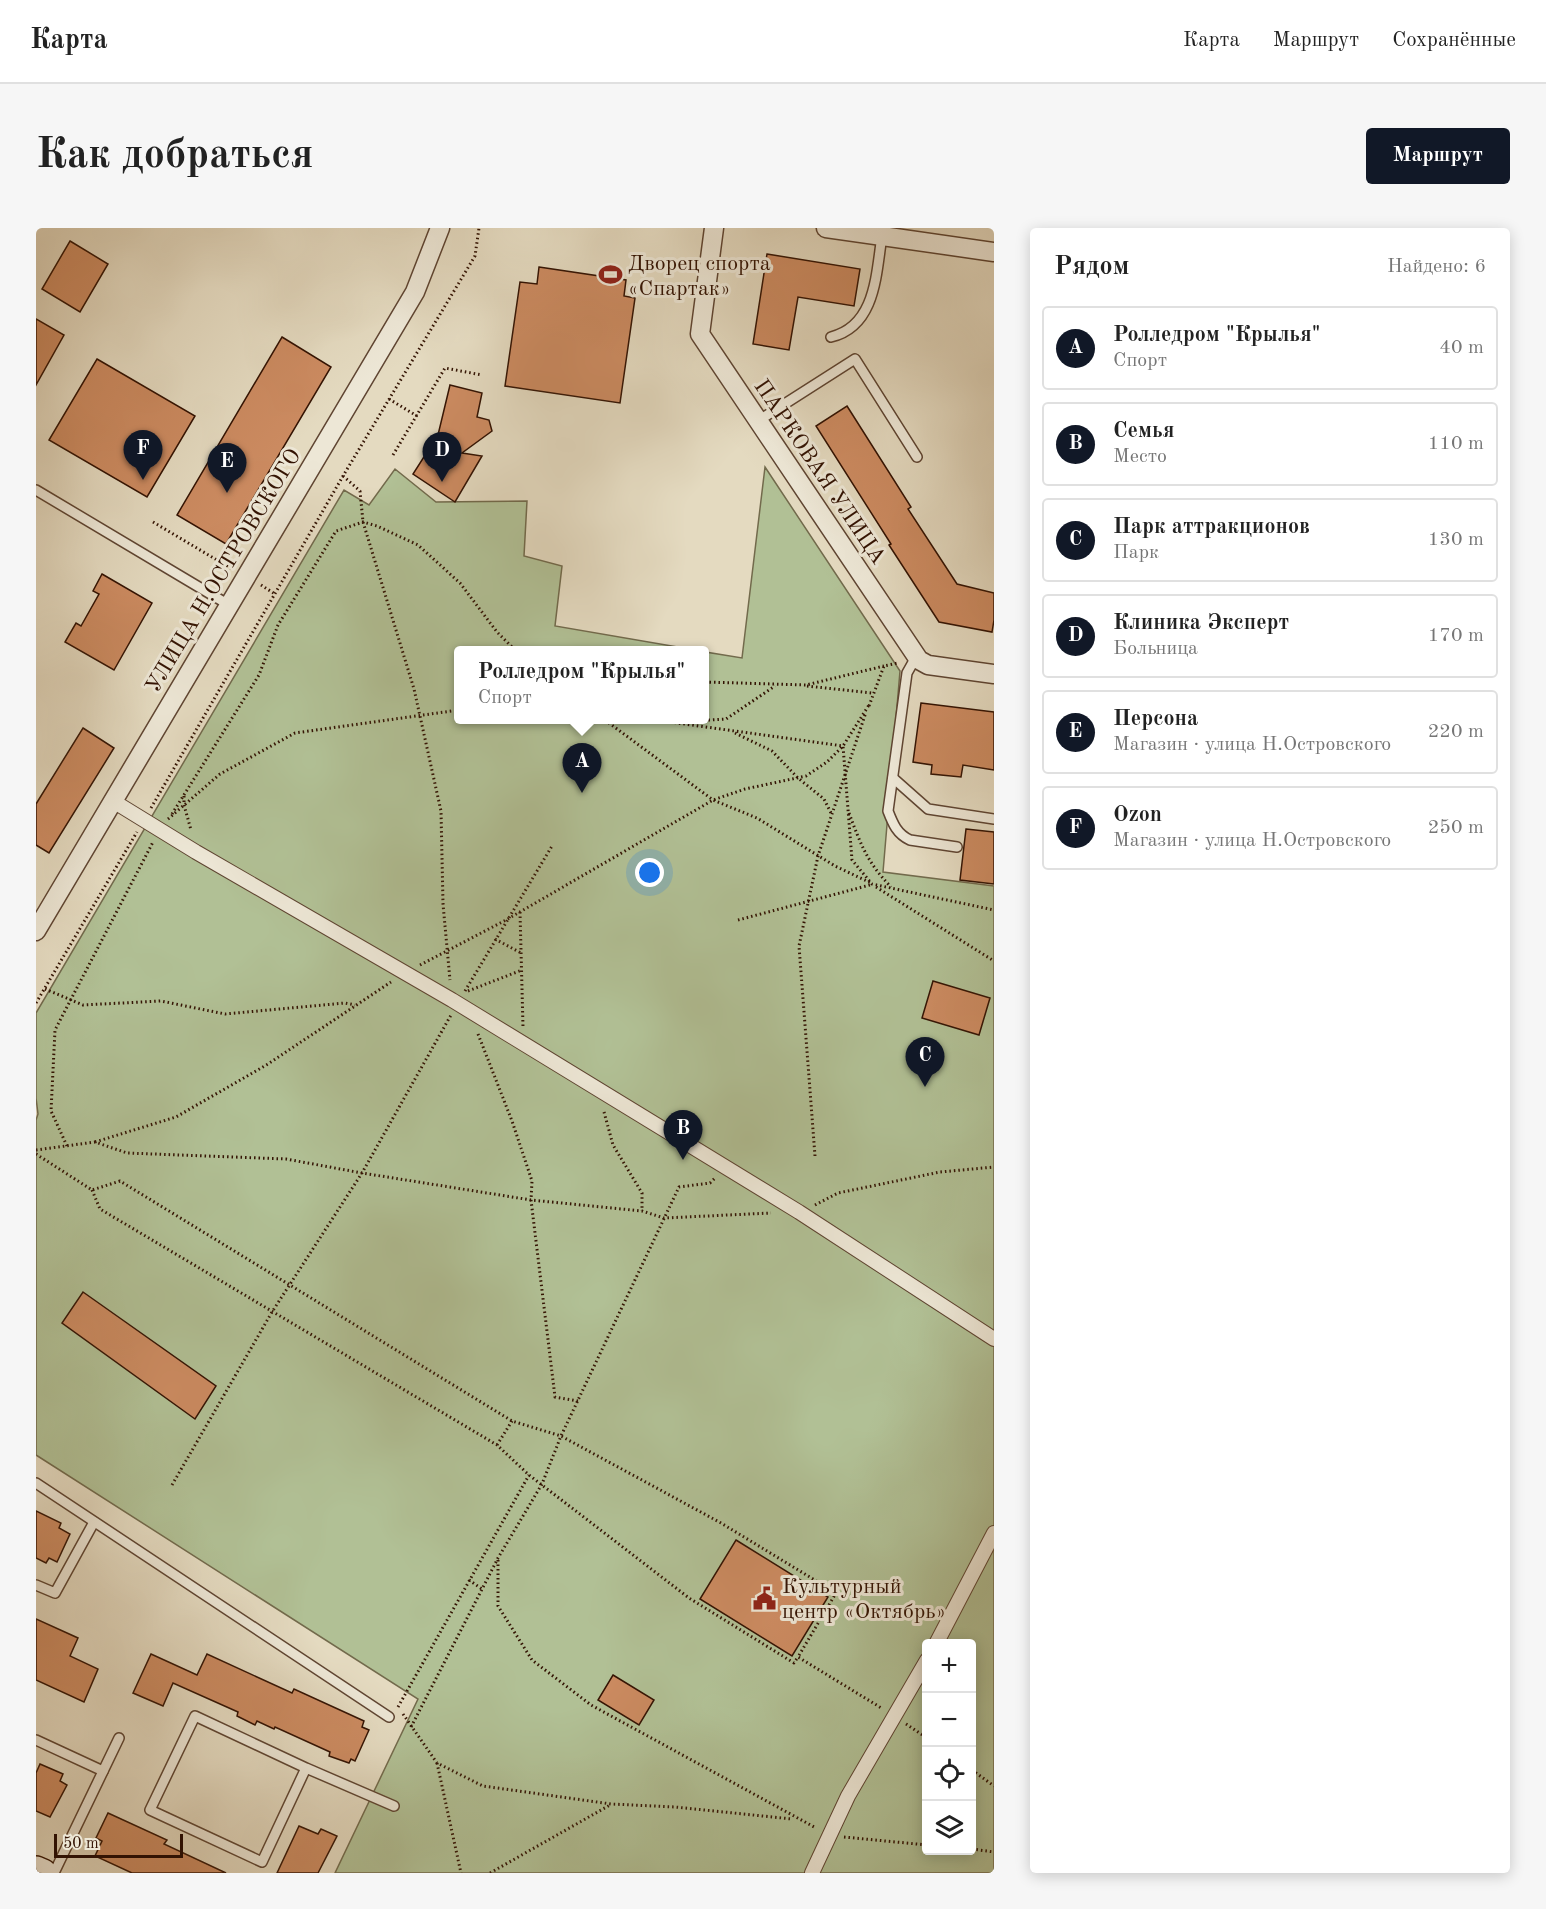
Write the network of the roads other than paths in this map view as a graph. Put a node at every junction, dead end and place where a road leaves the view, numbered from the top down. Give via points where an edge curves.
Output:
1 (440, 228) edge
2 (714, 228) edge
3 (826, 228) edge
4 (882, 236) junction
5 (994, 252) edge
6 (831, 337) dead end
7 (758, 420) junction
8 (917, 457) dead end
9 (36, 490) edge
10 (229, 605) junction
11 (916, 657) junction
12 (994, 674) edge
13 (893, 778) junction
14 (113, 801) junction
15 (994, 819) edge
16 (957, 847) dead end
17 (36, 931) edge
18 (994, 1339) edge
19 (36, 1483) edge
20 (94, 1522) junction
21 (994, 1533) edge
22 (36, 1585) edge
23 (939, 1639) edge
24 (922, 1668) edge
25 (389, 1718) road end
26 (119, 1738) dead end
27 (36, 1740) edge
28 (306, 1768) junction
29 (102, 1771) junction
30 (394, 1806) dead end
31 (36, 1870) edge
32 (43, 1873) edge
33 (54, 1873) edge
34 (812, 1873) edge

1 - 10 street, УЛИЦА Н.ОСТРОВСКОГО via 415,292
2 - 7 street, ПАРКОВАЯ УЛИЦА via 700,334
3 - 4 street
4 - 5 street
4 - 6 lane via 868,308 854,326
7 - 8 lane via 855,359
7 - 11 street, ПАРКОВАЯ УЛИЦА
9 - 10 lane
10 - 14 street, УЛИЦА Н.ОСТРОВСКОГО
11 - 12 street via 928,665
11 - 13 lane via 908,673
13 - 15 lane via 928,808
13 - 16 lane via 888,811 895,828 910,840
14 - 17 street, УЛИЦА Н.ОСТРОВСКОГО
14 - 18 street via 403,974 458,999 470,1012 799,1212
19 - 20 lane
20 - 22 lane via 55,1593
20 - 25 lane
21 - 23 street
24 - 34 street via 848,1796
26 - 29 lane
27 - 29 lane
28 - 28 lane via 195,1716 150,1810 262,1862
28 - 30 lane
29 - 33 lane
31 - 32 main road

